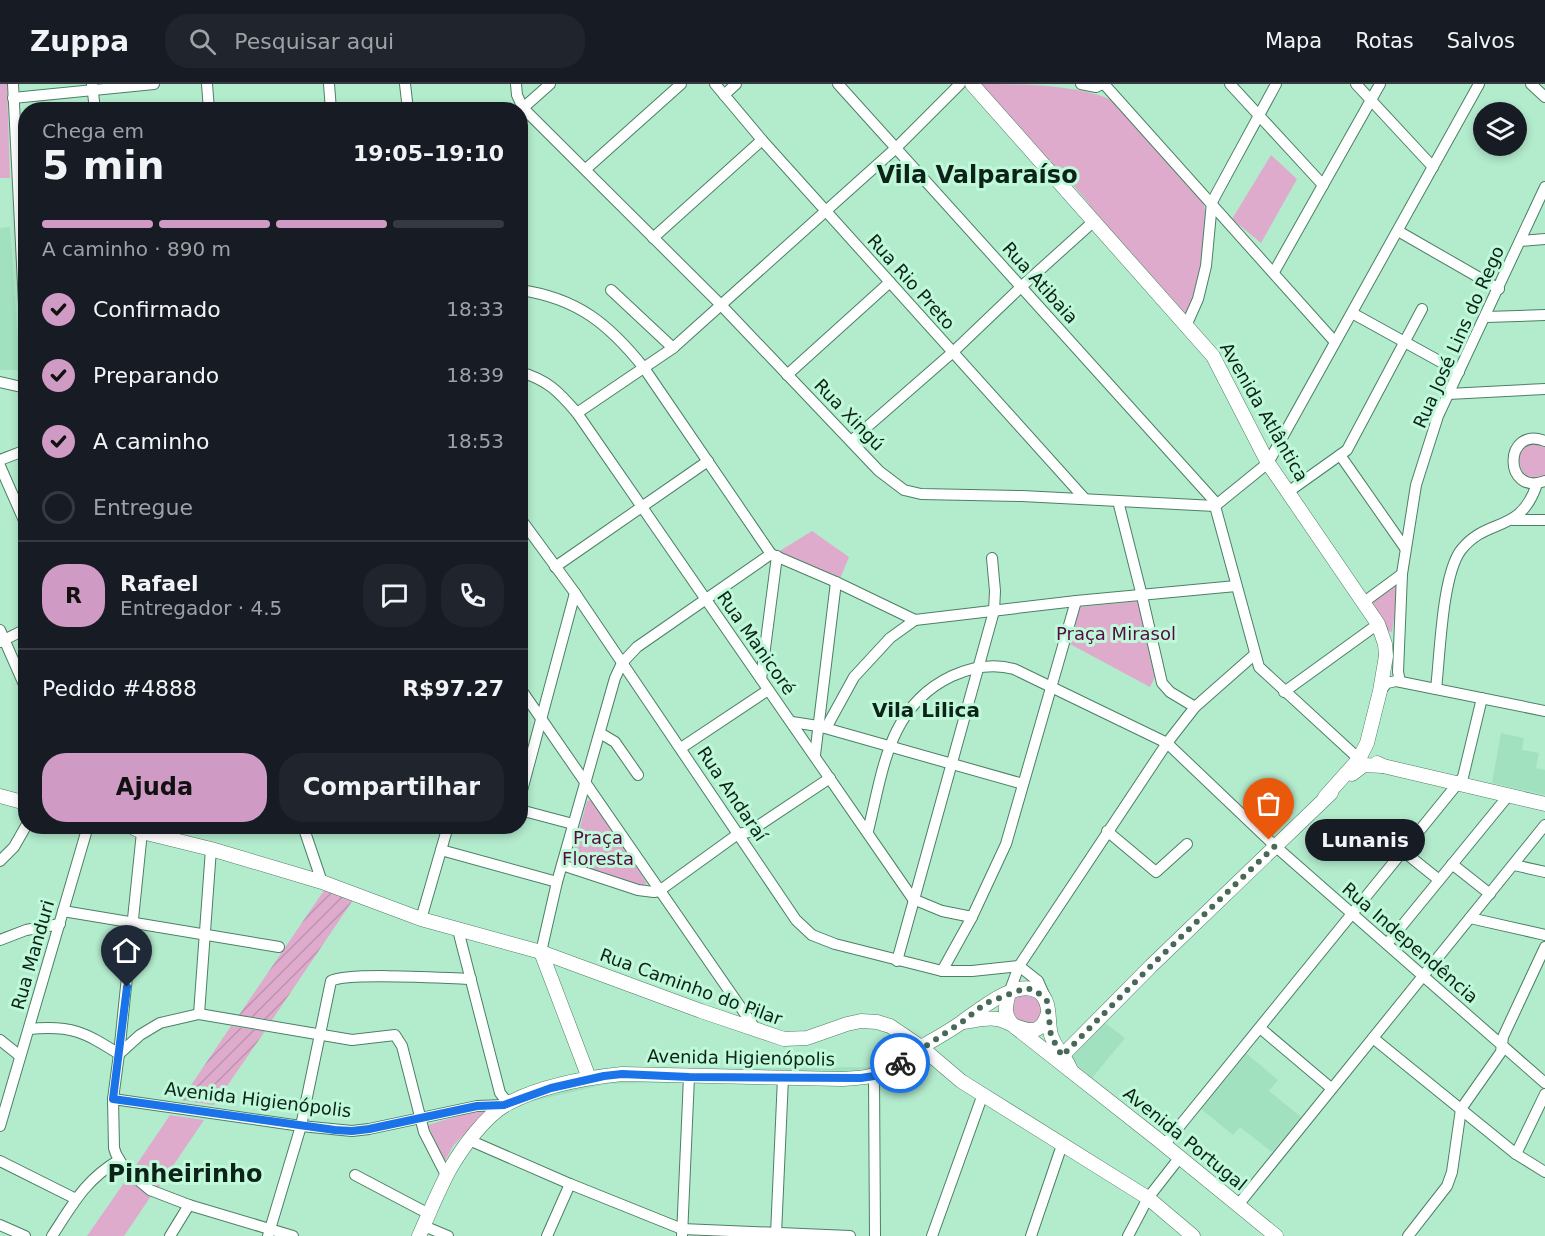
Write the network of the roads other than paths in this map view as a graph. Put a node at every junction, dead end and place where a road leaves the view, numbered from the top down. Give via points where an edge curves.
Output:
1 (13, 84) edge
2 (154, 84) edge
3 (207, 84) edge
4 (328, 84) edge
5 (405, 84) edge
6 (516, 84) edge
7 (550, 84) edge
8 (681, 84) edge
9 (716, 84) edge
10 (736, 84) edge
11 (838, 84) edge
12 (960, 84) edge
13 (972, 84) edge
14 (1081, 84) edge
15 (1103, 84) edge
16 (1230, 84) edge
17 (1276, 84) edge
18 (1356, 84) edge
19 (1380, 84) edge
20 (1479, 84) edge
21 (1531, 84) edge
22 (93, 87) edge
23 (724, 95) junction
24 (13, 98) junction
25 (1545, 98) edge
26 (1371, 100) junction
27 (94, 102) edge
28 (208, 102) edge
29 (330, 102) edge
30 (407, 102) edge
31 (520, 102) edge
32 (528, 104) edge
33 (528, 113) edge
34 (1258, 116) junction
35 (18, 136) edge
36 (762, 140) junction
37 (896, 148) junction
38 (1433, 167) junction
39 (586, 169) junction
40 (1323, 185) junction
41 (1545, 187) edge
42 (1212, 202) junction
43 (825, 211) junction
44 (1094, 222) junction
45 (1398, 231) junction
46 (653, 238) junction
47 (1545, 239) edge
48 (1520, 241) junction
49 (1274, 272) junction
50 (890, 282) junction
51 (1022, 286) junction
52 (1499, 289) junction
53 (611, 290) dead end
54 (528, 291) edge
55 (721, 305) junction
56 (1422, 309) dead end
57 (1352, 313) junction
58 (1545, 315) edge
59 (1486, 317) junction
60 (1186, 326) junction
61 (1335, 342) junction
62 (1405, 342) junction
63 (674, 348) junction
64 (953, 352) junction
65 (644, 368) junction
66 (1459, 372) junction
67 (528, 375) edge
68 (788, 375) junction
69 (0, 382) edge
70 (18, 386) edge
71 (1545, 389) edge
72 (1448, 394) junction
73 (577, 413) junction
74 (851, 441) junction
75 (1545, 441) edge
76 (18, 453) edge
77 (1340, 455) junction
78 (0, 460) edge
79 (708, 461) junction
80 (1268, 463) junction
81 (0, 466) edge
82 (1541, 482) edge
83 (1288, 492) junction
84 (1085, 499) junction
85 (1118, 501) junction
86 (1216, 505) junction
87 (641, 506) junction
88 (18, 507) edge
89 (1512, 520) junction
90 (1545, 520) edge
91 (528, 529) edge
92 (1406, 548) junction
93 (774, 555) junction
94 (992, 558) dead end
95 (555, 567) junction
96 (1402, 574) junction
97 (836, 582) junction
98 (1236, 586) junction
99 (574, 593) junction
100 (1142, 596) junction
101 (706, 600) junction
102 (1076, 601) junction
103 (1364, 602) junction
104 (994, 611) junction
105 (915, 620) junction
106 (1378, 624) junction
107 (18, 632) edge
108 (2, 637) edge
109 (1254, 655) junction
110 (622, 663) junction
111 (979, 666) junction
112 (18, 672) edge
113 (1399, 676) junction
114 (761, 680) junction
115 (1050, 687) junction
116 (1436, 689) junction
117 (768, 690) junction
118 (1380, 691) junction
119 (1284, 692) junction
120 (1482, 698) junction
121 (528, 700) edge
122 (1195, 707) junction
123 (1545, 711) edge
124 (542, 720) junction
125 (792, 722) junction
126 (822, 727) junction
127 (600, 733) junction
128 (1167, 743) junction
129 (1367, 743) junction
130 (889, 745) junction
131 (681, 748) junction
132 (815, 755) junction
133 (1359, 759) junction
134 (951, 765) junction
135 (1383, 766) junction
136 (528, 770) edge
137 (638, 775) dead end
138 (830, 778) junction
139 (586, 783) junction
140 (1023, 784) junction
141 (1457, 784) junction
142 (1, 794) edge
143 (1508, 796) junction
144 (1325, 797) junction
145 (18, 800) edge
146 (1545, 804) edge
147 (528, 812) edge
148 (573, 824) junction
149 (1545, 825) edge
150 (868, 831) junction
151 (1107, 831) junction
152 (22, 834) edge
153 (86, 834) edge
154 (136, 834) edge
155 (155, 834) edge
156 (306, 834) edge
157 (446, 834) edge
158 (738, 834) junction
159 (1187, 844) dead end
160 (1275, 846) junction
161 (212, 849) junction
162 (441, 850) junction
163 (1403, 851) junction
164 (0, 861) edge
165 (1452, 864) junction
166 (562, 865) junction
167 (1514, 865) junction
168 (1545, 872) edge
169 (1439, 880) junction
170 (322, 882) junction
171 (557, 882) junction
172 (659, 891) junction
173 (1490, 894) junction
174 (913, 899) junction
175 (63, 911) junction
176 (1351, 913) junction
177 (972, 917) junction
178 (1470, 918) junction
179 (421, 919) junction
180 (132, 922) junction
181 (60, 924) junction
182 (458, 930) junction
183 (205, 934) junction
184 (1545, 935) edge
185 (0, 940) edge
186 (1387, 944) junction
187 (279, 947) dead end
188 (1545, 947) edge
189 (542, 952) junction
190 (897, 960) junction
191 (1019, 966) junction
192 (992, 970) junction
193 (942, 971) junction
194 (1423, 976) junction
195 (471, 979) junction
196 (1011, 988) junction
197 (739, 1005) junction
198 (1047, 1007) junction
199 (199, 1014) junction
200 (729, 1021) junction
201 (962, 1022) junction
202 (1015, 1027) junction
203 (1260, 1028) junction
204 (29, 1029) junction
205 (757, 1031) junction
206 (321, 1035) junction
207 (1373, 1038) junction
208 (0, 1040) edge
209 (1502, 1045) junction
210 (921, 1047) junction
211 (1047, 1052) junction
212 (119, 1053) junction
213 (20, 1056) junction
214 (1062, 1056) junction
215 (1071, 1071) junction
216 (874, 1076) junction
217 (689, 1077) junction
218 (589, 1078) junction
219 (783, 1078) junction
220 (1545, 1083) edge
221 (1331, 1088) junction
222 (983, 1094) junction
223 (1545, 1095) edge
224 (113, 1099) junction
225 (506, 1104) junction
226 (1461, 1109) junction
227 (420, 1117) junction
228 (0, 1126) edge
229 (301, 1126) junction
230 (469, 1140) junction
231 (1165, 1144) junction
232 (1062, 1145) junction
233 (1516, 1154) junction
234 (1180, 1157) junction
235 (119, 1160) junction
236 (0, 1161) edge
237 (1545, 1172) edge
238 (355, 1175) dead end
239 (447, 1177) junction
240 (570, 1184) junction
241 (1148, 1198) junction
242 (76, 1199) junction
243 (189, 1205) junction
244 (1238, 1205) junction
245 (0, 1225) edge
246 (424, 1225) edge
247 (269, 1233) edge
248 (682, 1233) edge
249 (776, 1234) junction
250 (24, 1236) edge
251 (52, 1236) edge
252 (170, 1236) edge
253 (293, 1236) edge
254 (448, 1236) edge
255 (547, 1236) edge
256 (850, 1236) edge
257 (875, 1236) edge
258 (932, 1236) edge
259 (1031, 1236) edge
260 (1128, 1236) edge
261 (1193, 1236) edge
262 (1276, 1236) edge
263 (1408, 1236) edge

1 - 24 street
2 - 22 street
3 - 28 street
4 - 29 street
5 - 30 street
6 - 31 street, Rua Xingú
7 - 32 street
8 - 39 street
9 - 23 street, Rua Rio Preto
10 - 23 street
11 - 37 street, Rua Atibaia
12 - 37 street
13 - 44 main road, Avenida Atlântica
14 - 15 street
15 - 42 street
16 - 34 street
17 - 34 street
18 - 26 street
19 - 26 street
20 - 38 street
21 - 25 street
22 - 24 street
22 - 27 street
23 - 36 street, Rua Rio Preto
24 - 35 street
26 - 38 street
26 - 40 street
33 - 39 street, Rua Xingú
34 - 40 street
34 - 42 street
36 - 43 street, Rua Rio Preto
36 - 46 street
37 - 43 street
37 - 51 street, Rua Atibaia
38 - 45 street
39 - 46 street, Rua Xingú
40 - 49 street
41 - 48 street, Rua José Lins do Rego
42 - 49 street
42 - 60 street via 1206,266
43 - 50 street, Rua Rio Preto
43 - 55 street
44 - 51 street
44 - 60 main road, Avenida Atlântica
45 - 52 street
45 - 57 street
46 - 55 street, Rua Xingú
47 - 48 street
48 - 52 street, Rua José Lins do Rego
49 - 61 street
50 - 64 street, Rua Rio Preto
50 - 68 street
51 - 64 street
51 - 86 street, Rua Atibaia
52 - 59 street, Rua José Lins do Rego
53 - 63 street
54 - 65 street via 548,295 585,311 603,323
55 - 63 street
55 - 68 street, Rua Xingú
56 - 62 street
57 - 61 street
57 - 62 street
58 - 59 street
59 - 66 street, Rua José Lins do Rego
60 - 80 main road, Avenida Atlântica via 1220,366
61 - 80 street
62 - 66 street
62 - 77 street via 1351,445
63 - 65 street
64 - 74 street
64 - 84 street, Rua Rio Preto
65 - 73 street
65 - 79 street
66 - 72 street, Rua José Lins do Rego
67 - 73 street, Rua Manicoré via 557,390
68 - 74 street, Rua Xingú
69 - 70 street
71 - 72 street
72 - 92 street, Rua José Lins do Rego via 1416,485
73 - 87 street, Rua Manicoré
74 - 84 street, Rua Xingú via 879,471 911,492
75 - 82 street via 1524,442 1513,456 1519,477 1526,482
76 - 78 street
77 - 83 street
77 - 92 street
79 - 87 street
79 - 93 street
80 - 83 main road, Avenida Atlântica
80 - 86 street
81 - 88 street
82 - 89 street via 1529,503
83 - 103 main road, Avenida Atlântica
84 - 85 street, Rua Xingú
85 - 86 street, Rua Xingú
85 - 100 street
86 - 98 street
87 - 95 street
87 - 101 street, Rua Manicoré
89 - 90 street
89 - 116 street via 1474,537 1453,564
91 - 95 street, Rua Andaraí
92 - 96 street, Rua José Lins do Rego
93 - 97 street
93 - 101 street
93 - 114 street
94 - 104 street
95 - 99 street, Rua Andaraí
96 - 103 street
96 - 113 street, Rua José Lins do Rego
97 - 105 street
97 - 126 street
98 - 100 street
98 - 109 street
99 - 110 street, Rua Andaraí
99 - 124 street
100 - 102 street
100 - 122 street via 1162,683
101 - 110 street via 638,646
101 - 114 street, Rua Manicoré
102 - 104 street
102 - 115 street
103 - 106 main road, Avenida Atlântica
104 - 105 street
104 - 111 street
105 - 126 street via 890,638 854,677
106 - 113 street, Avenida Atlântica via 1389,642
106 - 118 main road via 1386,652
106 - 119 street
107 - 108 street
108 - 112 street
109 - 119 street via 1262,672
109 - 122 street
110 - 127 street
110 - 131 street, Rua Andaraí
111 - 115 street, Rua Independência via 1014,669
111 - 130 street, Rua Independência via 924,694 901,720
111 - 134 street
113 - 116 street
113 - 118 street
114 - 117 street, Rua Manicoré
115 - 128 street, Rua Independência
115 - 140 street
116 - 120 street
117 - 125 street, Rua Manicoré
117 - 131 street
118 - 129 main road
119 - 133 street
120 - 123 street
120 - 141 street via 1463,777
121 - 124 street
122 - 128 street
124 - 136 street
124 - 139 street
125 - 126 street
125 - 132 street, Rua Manicoré
126 - 130 street
126 - 132 street
127 - 137 street via 615,742
127 - 139 street
128 - 151 street
128 - 160 street, Rua Independência
129 - 133 main road
129 - 135 main road via 1371,758
130 - 134 street
130 - 150 street, Rua Independência
131 - 158 street, Rua Andaraí
132 - 138 street, Rua Manicoré
133 - 144 main road
134 - 140 street
134 - 174 street
135 - 141 main road
135 - 144 main road via 1360,767
138 - 150 street, Rua Manicoré
138 - 158 street via 749,832
139 - 148 street
139 - 172 street
140 - 177 street via 1000,858
141 - 143 main road
141 - 163 street
142 - 145 main road
143 - 146 main road
143 - 165 street
144 - 160 main road
147 - 148 street
148 - 166 street
149 - 167 street
150 - 174 street, Rua Manicoré
151 - 159 street via 1156,872
151 - 191 street
152 - 164 street
153 - 175 street, Rua Manduri
154 - 180 street
155 - 161 main road, Rua Caminho do Pilar
156 - 170 street
157 - 162 street
158 - 172 street
158 - 190 street, Rua Andaraí via 796,920 812,934
160 - 176 street, Rua Independência
160 - 214 main road
161 - 170 main road, Rua Caminho do Pilar
161 - 183 street
162 - 171 street
162 - 179 street
163 - 169 street
163 - 176 street
165 - 169 street
165 - 173 street
166 - 171 street
166 - 172 street via 638,890
167 - 168 street
167 - 173 street
169 - 186 street
170 - 179 main road, Rua Caminho do Pilar
171 - 189 street
172 - 197 street
173 - 178 street
174 - 177 street via 942,911
174 - 190 street
175 - 180 street
175 - 181 street, Rua Manduri
176 - 186 street, Rua Independência
176 - 203 street
177 - 193 street
178 - 184 street
178 - 194 street
179 - 182 main road, Rua Caminho do Pilar
180 - 183 street
180 - 212 street
181 - 185 street
181 - 204 street, Rua Manduri
182 - 189 main road, Rua Caminho do Pilar
182 - 195 street
183 - 187 street
183 - 199 street
186 - 194 street, Rua Independência
188 - 209 street
189 - 200 main road, Rua Caminho do Pilar
189 - 218 main road
190 - 193 street, Rua Andaraí
191 - 192 street, Rua Andaraí
191 - 196 street
191 - 198 street, Avenida Portugal via 1043,988
192 - 193 street, Rua Andaraí
192 - 196 street via 1002,972
194 - 207 street
194 - 209 street, Rua Independência
195 - 206 street via 333,979
195 - 225 street
196 - 198 main road via 1030,988 1040,993
196 - 201 main road, Avenida Higienópolis
196 - 202 main road via 1005,1012
197 - 200 street
197 - 205 street
198 - 202 main road via 1044,1023 1033,1030
198 - 214 main road, Avenida Portugal via 1051,1036
199 - 206 street
199 - 212 street via 155,1026
200 - 205 main road, Rua Caminho do Pilar
201 - 202 main road, Avenida Higienópolis via 993,1019
201 - 210 main road, Avenida Higienópolis
202 - 211 main road, Avenida Portugal
203 - 221 street
203 - 231 street
204 - 212 street via 80,1031
204 - 213 street, Rua Manduri
205 - 210 main road, Rua Caminho do Pilar via 796,1040 847,1024 877,1022
206 - 227 street via 357,1040 395,1035 402,1046
206 - 229 street
207 - 221 street
207 - 226 street
208 - 213 street
209 - 220 street, Rua Independência
209 - 226 street
210 - 216 main road, Avenida Higienópolis
210 - 222 main road, Rua Caminho do Pilar
211 - 214 main road
211 - 215 main road, Avenida Portugal
212 - 224 street
213 - 228 street, Rua Manduri
214 - 215 main road, Avenida Portugal
215 - 231 main road, Avenida Portugal
216 - 219 main road, Avenida Higienópolis
216 - 257 street
217 - 218 main road, Avenida Higienópolis via 622,1074
217 - 219 main road, Avenida Higienópolis
217 - 248 street
218 - 225 main road, Avenida Higienópolis
219 - 249 street
221 - 244 street
222 - 232 main road, Rua Caminho do Pilar
222 - 258 street
223 - 233 street
224 - 229 street, Avenida Higienópolis
224 - 235 street via 114,1148
225 - 227 street, Avenida Higienópolis
225 - 230 main road
226 - 233 street
226 - 263 street via 1449,1182
227 - 229 street, Avenida Higienópolis via 352,1131
227 - 239 street
229 - 247 street
230 - 239 main road
230 - 240 street
231 - 234 main road, Avenida Portugal
232 - 241 main road, Rua Caminho do Pilar
232 - 259 street
233 - 237 street
234 - 241 street
234 - 244 main road, Avenida Portugal
235 - 242 street via 98,1173
235 - 243 street via 150,1190
236 - 242 street
238 - 246 street
239 - 246 main road
240 - 248 street
240 - 255 street
241 - 260 street
241 - 261 main road, Rua Caminho do Pilar
242 - 251 street
243 - 247 street
243 - 252 street
244 - 262 main road, Avenida Portugal
245 - 250 street
246 - 254 street
247 - 253 street
248 - 249 street
249 - 256 street

